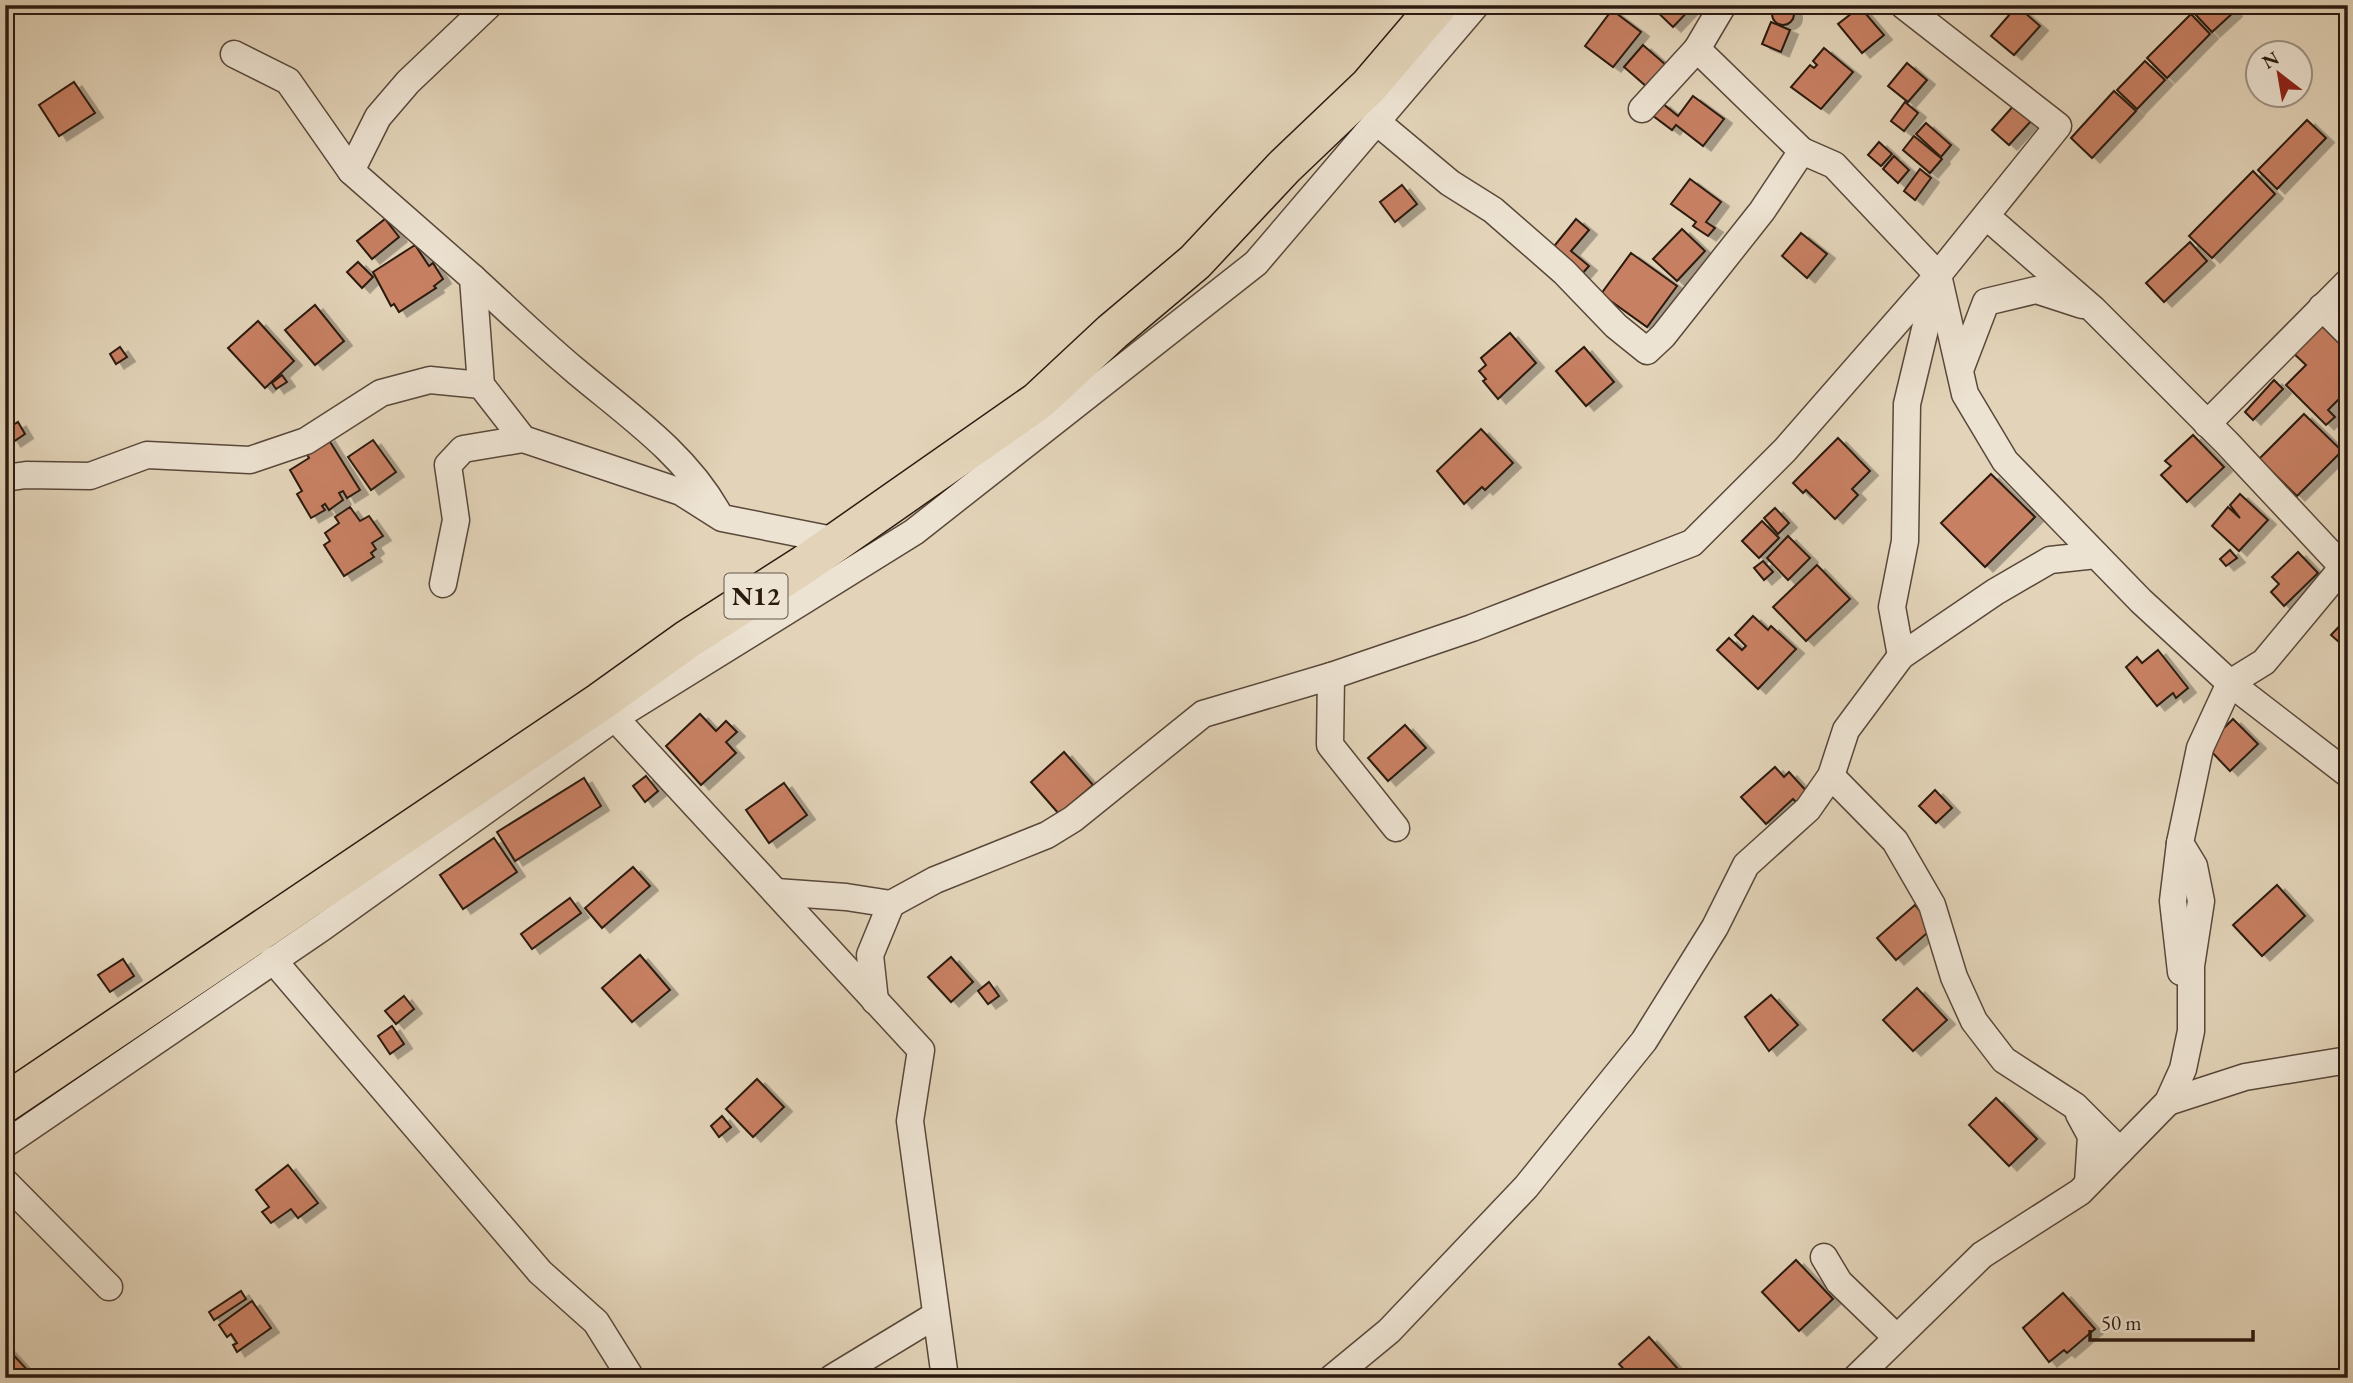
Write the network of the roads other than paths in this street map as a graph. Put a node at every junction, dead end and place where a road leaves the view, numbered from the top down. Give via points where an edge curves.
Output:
1 (489, 5) edge
2 (1438, 5) edge
3 (1476, 5) edge
4 (1723, 5) edge
5 (1903, 5) edge
6 (1697, 50) junction
7 (234, 54) dead end
8 (1642, 109) dead end
9 (1377, 122) junction
10 (1801, 151) junction
11 (351, 171) junction
12 (1986, 216) junction
13 (1938, 275) junction
14 (472, 278) junction
15 (2348, 282) edge
16 (2322, 307) junction
17 (2093, 309) junction
18 (2348, 333) edge
19 (1960, 370) junction
20 (481, 385) junction
21 (2207, 424) junction
22 (523, 439) junction
23 (5, 478) edge
24 (722, 518) junction
25 (2060, 518) junction
26 (838, 541) junction
27 (2096, 555) junction
28 (2050, 560) junction
29 (2344, 572) edge
30 (443, 584) dead end
31 (1901, 656) junction
32 (1331, 676) junction
33 (2230, 683) junction
34 (608, 710) junction
35 (2348, 774) edge
36 (1831, 776) junction
37 (1396, 828) dead end
38 (776, 892) junction
39 (891, 904) junction
40 (273, 960) junction
41 (875, 1000) junction
42 (2348, 1060) edge
43 (2168, 1102) junction
44 (5, 1103) edge
45 (2075, 1107) junction
46 (5, 1144) edge
47 (2120, 1151) junction
48 (5, 1182) edge
49 (2088, 1183) junction
50 (1824, 1257) dead end
51 (109, 1287) dead end
52 (936, 1315) junction
53 (1896, 1337) junction
54 (631, 1378) edge
55 (832, 1378) edge
56 (944, 1378) edge
57 (1332, 1378) edge
58 (1856, 1378) edge

1 - 11 street via 378,117
2 - 26 main road, N12 via 1369,86 1195,261 1038,401
3 - 9 street
4 - 6 street
5 - 12 street via 2058,126
6 - 8 street
6 - 10 street
7 - 11 street via 288,81
9 - 10 street via 1450,183 1493,210 1647,351 1762,211
9 - 34 street via 1256,263 914,532
10 - 13 street via 1834,165
11 - 14 street
12 - 13 street
12 - 17 street
13 - 19 street
13 - 31 street via 1907,404 1905,541 1892,607
13 - 32 street via 1785,450 1692,543 1472,628
14 - 20 street
14 - 24 street via 672,452
15 - 16 street
16 - 18 street
16 - 21 street
17 - 19 street via 2036,290 1986,302
17 - 21 street
19 - 25 street via 1965,394 2006,461
20 - 22 street
20 - 23 street via 430,380 382,393 306,441 250,460 147,456 90,476
21 - 29 street
22 - 24 street via 681,492
22 - 30 street via 463,449 448,465 456,520
24 - 26 street
25 - 27 street
25 - 28 street
26 - 34 main road, N12 via 688,639
27 - 28 street
27 - 33 street
28 - 31 street
29 - 33 street via 2263,662
31 - 36 street via 1846,730
32 - 37 street via 1330,745
32 - 39 street via 1203,714 1047,835 935,880
33 - 35 street
33 - 43 street via 2200,748 2180,844 2194,866 2201,901 2192,966 2191,1031 2183,1069
34 - 38 street
34 - 40 street
34 - 44 main road, N12
36 - 45 street via 1895,841 1932,905 1954,977 1974,1021 2004,1060
36 - 57 street via 1808,809 1746,865 1716,927 1644,1041 1534,1178 1389,1331
38 - 39 street
38 - 41 street
39 - 41 street via 870,955
40 - 46 street
40 - 54 street via 540,1272 596,1322
41 - 52 street via 921,1050 910,1121
42 - 43 street via 2245,1077
43 - 47 street
45 - 47 street
45 - 49 street via 2091,1136
47 - 49 street
48 - 51 street
49 - 53 street via 1982,1255
50 - 53 street via 1839,1282
52 - 55 street
52 - 56 street
53 - 58 street

